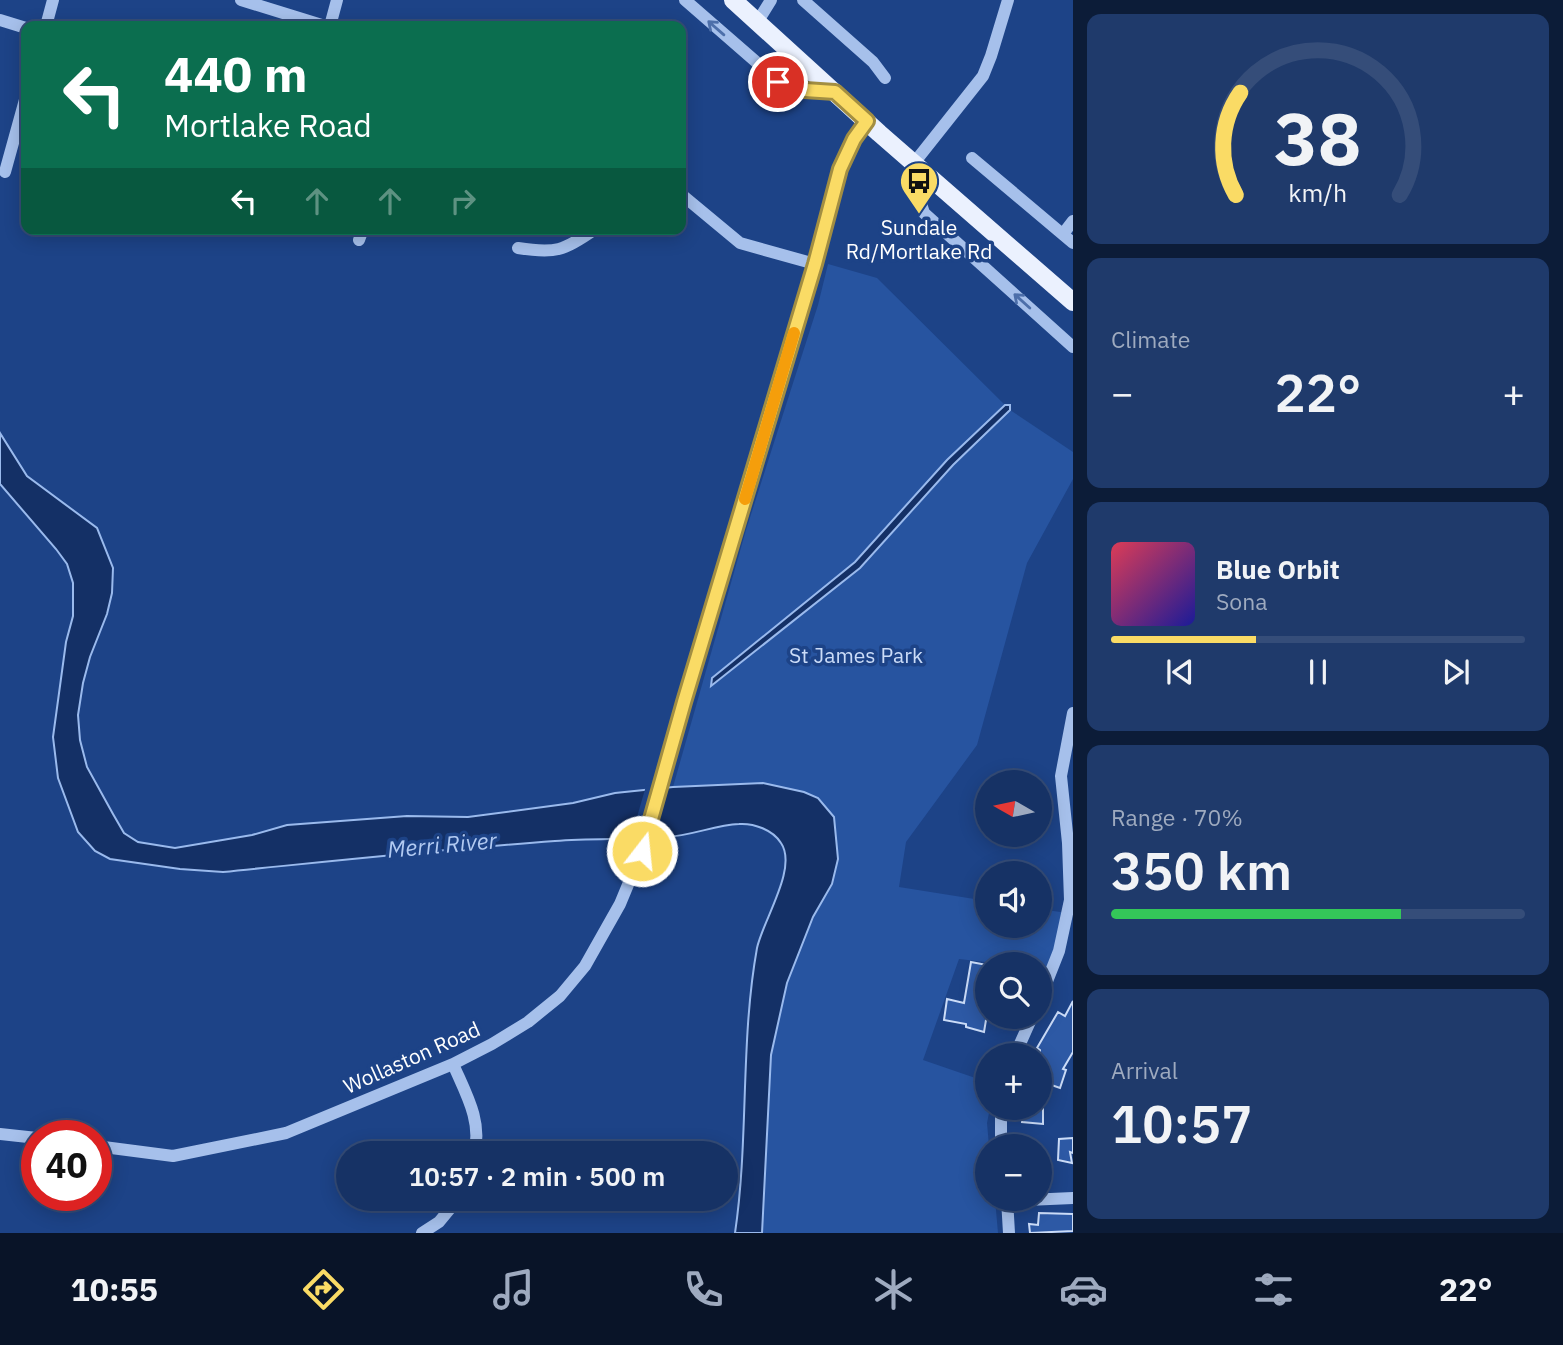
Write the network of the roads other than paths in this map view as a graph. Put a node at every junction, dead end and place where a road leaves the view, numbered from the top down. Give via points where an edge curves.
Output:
1 (53, 0) edge
2 (241, 0) edge
3 (337, 0) edge
4 (685, 0) edge
5 (733, 0) edge
6 (771, 0) edge
7 (803, 0) edge
8 (1009, 0) edge
9 (0, 20) edge
10 (47, 21) edge
11 (310, 21) edge
12 (329, 21) edge
13 (758, 21) junction
14 (21, 26) edge
15 (885, 78) dead end
16 (835, 92) junction
17 (21, 114) edge
18 (867, 121) junction
19 (972, 158) dead end
20 (918, 167) junction
21 (5, 172) dead end
22 (686, 198) edge
23 (1073, 220) edge
24 (1063, 234) junction
25 (587, 235) edge
26 (1073, 243) edge
27 (518, 248) dead end
28 (815, 264) junction
29 (1073, 302) edge
30 (1073, 347) edge
31 (1073, 713) edge
32 (1052, 969) edge
33 (453, 1064) junction
34 (0, 1133) edge
35 (21, 1136) edge
36 (476, 1141) edge
37 (112, 1148) edge
38 (1073, 1198) edge
39 (1052, 1199) edge
40 (448, 1211) edge
41 (1008, 1211) edge
42 (422, 1233) edge
43 (1009, 1233) edge

1 - 10 street
2 - 11 street
3 - 12 street
16 -> 4 street via 785,87
5 - 13 main road
6 - 13 street
7 - 15 street
8 - 20 street via 983,76
9 - 14 street
13 - 16 main road
16 - 18 main road
17 - 21 street
18 - 20 main road
18 - 28 street, Wollaston Road via 845,157
19 - 24 street
20 - 29 main road
30 -> 20 street via 924,213 918,195
22 - 28 street via 740,243
23 - 24 street
24 - 26 street
25 - 27 street via 554,251
28 - 33 street, Wollaston Road via 642,851 620,904 585,966 560,996 528,1022
31 - 32 street via 1061,776 1070,900
33 - 36 street via 474,1114
33 - 37 street, Wollaston Road via 286,1133 173,1156
34 - 35 street
38 - 39 street
40 - 42 street
41 - 43 street

